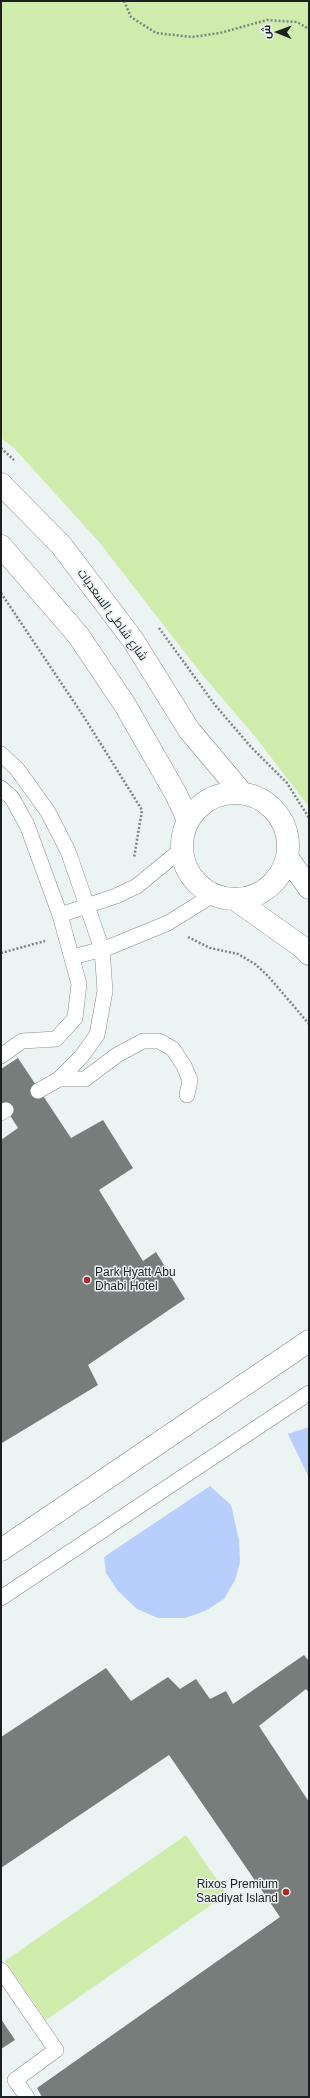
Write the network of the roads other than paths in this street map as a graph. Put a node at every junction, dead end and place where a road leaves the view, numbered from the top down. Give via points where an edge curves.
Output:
1 (1, 484) edge
2 (1, 546) edge
3 (1, 754) edge
4 (1, 788) edge
5 (242, 793) junction
6 (188, 820) junction
7 (182, 849) junction
8 (287, 857) junction
9 (309, 888) edge
10 (213, 895) junction
11 (236, 900) junction
12 (86, 906) junction
13 (60, 915) junction
14 (102, 949) junction
15 (309, 954) edge
16 (72, 957) junction
17 (1, 1056) edge
18 (59, 1080) junction
19 (38, 1091) dead end
20 (187, 1095) dead end
21 (309, 1342) edge
22 (309, 1393) edge
23 (1, 1550) edge
24 (1, 1598) edge
25 (1, 1970) edge
26 (28, 2097) edge

1 - 5 street, شارع شاطئ السعديات via 61,545 133,640 189,730
2 - 6 street via 78,635 125,705
3 - 12 lane via 17,769 48,812 68,851
4 - 13 lane via 12,798 27,824
5 - 6 street via 226,793 211,798 198,807
5 - 8 street via 259,798 273,808 283,822 288,839
6 - 7 street via 183,834
7 - 10 street via 184,863 191,876 200,888
7 - 12 lane via 137,886
8 - 9 street
8 - 11 street via 281,874 270,888 254,896
10 - 11 street
10 - 14 lane via 168,923
11 - 15 street
12 - 13 lane
12 - 14 lane
13 - 16 lane
14 - 16 lane
14 - 18 lane via 105,991 97,1034 81,1057
16 - 17 lane via 80,984 76,1018 56,1039 22,1041
18 - 19 lane
18 - 20 lane via 86,1079 117,1055 143,1041 158,1041 173,1049 184,1066 190,1080
21 - 23 street
22 - 24 lane
25 - 26 lane via 56,2050 15,2080

